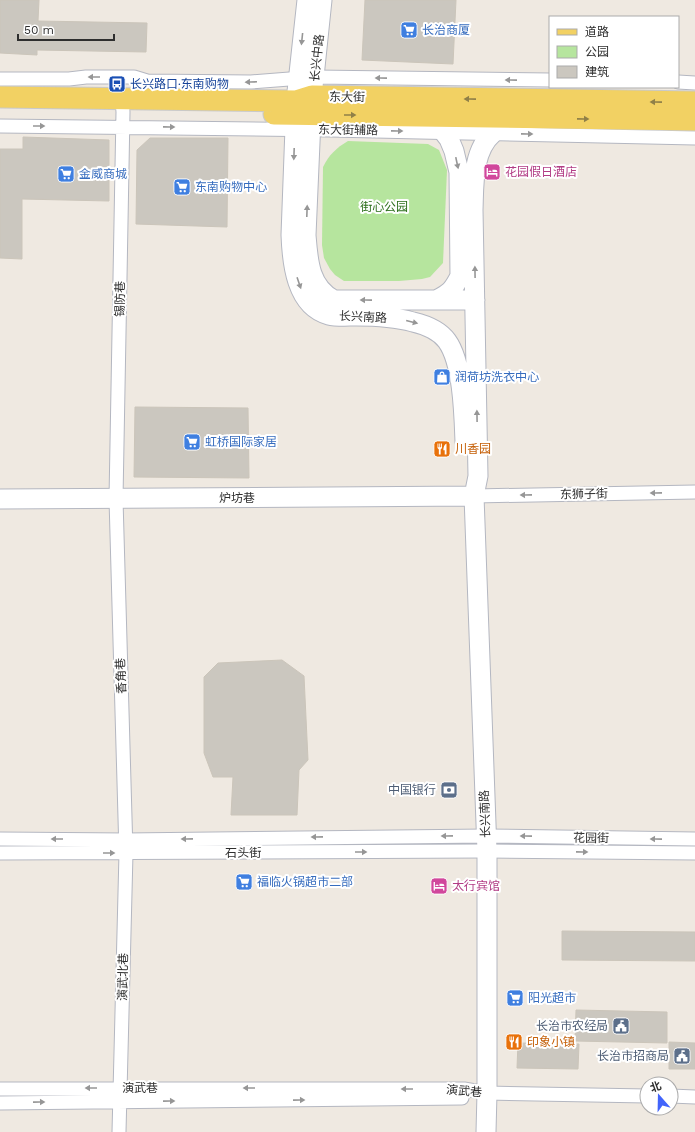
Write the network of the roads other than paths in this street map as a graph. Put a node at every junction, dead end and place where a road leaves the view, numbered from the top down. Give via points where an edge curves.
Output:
1 (306, 0) edge
2 (322, 0) edge
3 (0, 79) edge
4 (549, 80) edge
5 (679, 82) edge
6 (695, 83) edge
7 (0, 97) edge
8 (695, 102) edge
9 (304, 105) junction
10 (0, 112) edge
11 (122, 112) junction
12 (517, 118) junction
13 (695, 120) edge
14 (438, 124) junction
15 (0, 126) edge
16 (493, 133) junction
17 (695, 138) edge
18 (436, 300) junction
19 (475, 300) junction
20 (695, 492) edge
21 (474, 496) junction
22 (0, 499) edge
23 (116, 499) junction
24 (0, 839) edge
25 (695, 839) edge
26 (126, 840) junction
27 (486, 843) junction
28 (0, 853) edge
29 (126, 853) junction
30 (695, 853) edge
31 (121, 1088) junction
32 (0, 1089) edge
33 (487, 1093) junction
34 (639, 1096) edge
35 (679, 1096) edge
36 (695, 1096) edge
37 (120, 1102) junction
38 (0, 1103) edge
39 (119, 1132) edge
40 (486, 1132) edge

1 -> 9 main road, 长兴中路
2 - 9 main road, 长兴中路
9 -> 3 street via 251,82 147,81 134,77
4 -> 9 street
5 - 6 street
7 - 11 main road, 东大街
8 -> 9 main road, 东大街
9 - 11 main road, 东大街
11 -> 9 street
9 -> 14 main road, 东大街
18 -> 9 main road, 长兴南路 via 334,300 320,290 310,268 306,235
9 -> 21 main road, 长兴南路 via 290,235 300,288 308,301 329,315 402,319 436,330 447,341 455,359 461,385 467,476
10 - 11 main road, 东大街
15 -> 11 street
11 - 23 street, 锡防巷
12 -> 13 main road, 东大街
12 - 14 main road, 东大街
12 - 16 main road, 长兴南路
14 - 16 street
14 -> 18 main road via 454,151 459,172 460,276 454,288
16 -> 17 street
19 -> 16 main road, 长兴南路 via 474,174 480,152
18 - 19 main road, 长兴南路
21 -> 19 main road, 长兴南路 via 478,476
20 -> 21 street, 东狮子街
21 - 23 main road, 炉坊巷
21 - 27 main road, 长兴南路
22 - 23 main road, 炉坊巷
23 - 26 street, 香角巷
26 -> 24 street, 石头街
25 -> 27 street, 花园街
27 -> 26 street, 石头街
26 - 29 street, 香角巷
29 -> 27 street, 石头街
27 -> 30 street, 花园街
27 - 33 main road, 长兴南路
28 -> 29 street, 石头街
29 - 31 street, 演武北巷
31 -> 32 street, 演武巷
33 -> 31 street, 演武巷 via 464,1089
31 - 37 street, 演武北巷
33 - 34 street
37 -> 33 street, 演武巷 via 460,1098
33 - 40 main road, 长兴南路
35 - 36 street
38 -> 37 street, 演武巷
37 - 39 street, 演武北巷

